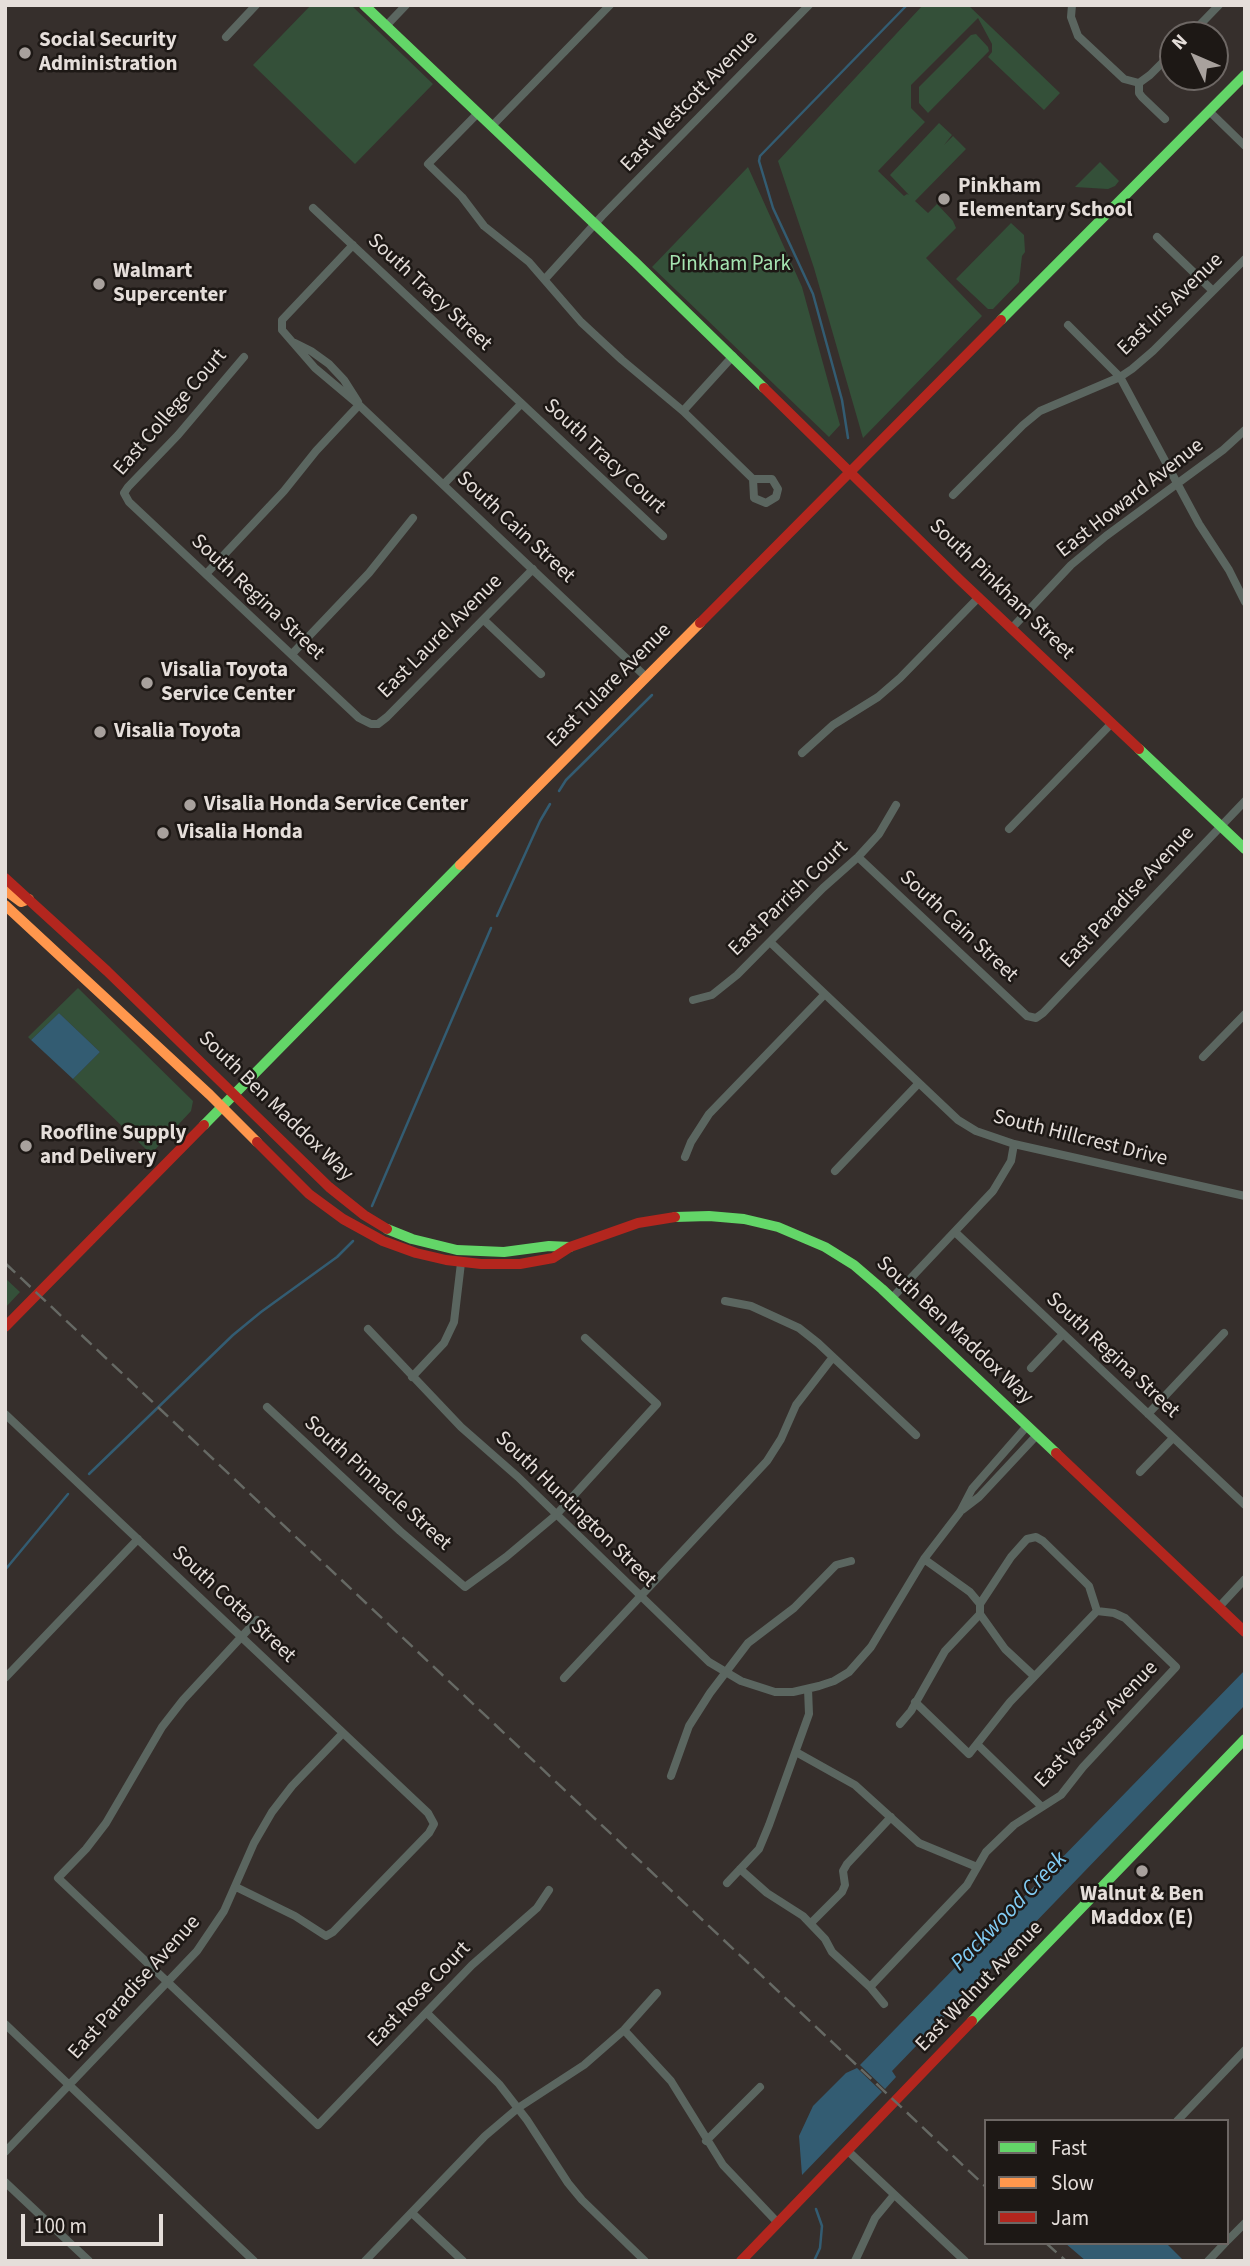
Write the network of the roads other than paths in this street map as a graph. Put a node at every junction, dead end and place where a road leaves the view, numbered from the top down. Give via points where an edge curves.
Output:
1 (364, 5) edge
2 (406, 5) edge
3 (610, 5) edge
4 (809, 5) edge
5 (1072, 5) edge
6 (251, 7) edge
7 (1215, 7) edge
8 (1202, 21) edge
9 (386, 26) junction
10 (226, 37) dead end
11 (1159, 66) edge
12 (1245, 75) edge
13 (1139, 83) junction
14 (1209, 111) junction
15 (478, 113) junction
16 (1165, 119) dead end
17 (492, 126) junction
18 (1245, 146) edge
19 (313, 208) dead end
20 (596, 225) junction
21 (1157, 237) dead end
22 (353, 245) junction
23 (1245, 259) edge
24 (545, 279) junction
25 (1213, 291) junction
26 (1068, 325) dead end
27 (733, 356) junction
28 (244, 357) dead end
29 (1120, 377) junction
30 (522, 404) junction
31 (359, 405) junction
32 (683, 411) junction
33 (1245, 430) edge
34 (852, 471) junction
35 (753, 479) dead end
36 (444, 484) junction
37 (1177, 484) junction
38 (124, 493) joint
39 (953, 495) dead end
40 (413, 518) dead end
41 (663, 536) dead end
42 (533, 569) junction
43 (206, 574) junction
44 (979, 597) junction
45 (1244, 597) edge
46 (484, 620) junction
47 (1012, 628) junction
48 (292, 654) junction
49 (541, 674) dead end
50 (646, 677) junction
51 (1112, 723) junction
52 (371, 724) joint
53 (802, 753) dead end
54 (1245, 801) edge
55 (895, 805) dead end
56 (1221, 826) junction
57 (1009, 829) dead end
58 (1245, 849) edge
59 (858, 858) junction
60 (5, 878) edge
61 (5, 890) edge
62 (29, 899) junction
63 (5, 905) edge
64 (770, 943) junction
65 (824, 995) junction
66 (693, 1000) dead end
67 (1245, 1014) edge
68 (1036, 1018) joint
69 (1203, 1057) dead end
70 (918, 1084) junction
71 (234, 1094) junction
72 (222, 1107) junction
73 (1014, 1144) junction
74 (685, 1157) dead end
75 (835, 1171) dead end
76 (1245, 1196) edge
77 (955, 1233) junction
78 (570, 1247) junction
79 (461, 1263) junction
80 (892, 1298) junction
81 (725, 1301) dead end
82 (5, 1327) edge
83 (368, 1329) dead end
84 (1224, 1333) dead end
85 (1062, 1335) junction
86 (585, 1338) dead end
87 (834, 1357) junction
88 (1031, 1368) dead end
89 (412, 1377) junction
90 (267, 1407) dead end
91 (5, 1414) edge
92 (1148, 1414) junction
93 (1027, 1426) junction
94 (916, 1435) dead end
95 (1037, 1435) junction
96 (1173, 1438) junction
97 (1140, 1472) dead end
98 (1245, 1505) edge
99 (960, 1512) junction
100 (556, 1515) junction
101 (138, 1539) junction
102 (923, 1559) junction
103 (851, 1561) dead end
104 (1245, 1579) edge
105 (640, 1597) junction
106 (980, 1604) junction
107 (1219, 1607) junction
108 (1097, 1611) junction
109 (980, 1614) junction
110 (257, 1620) dead end
111 (1245, 1632) edge
112 (242, 1637) junction
113 (724, 1673) junction
114 (1034, 1676) junction
115 (5, 1678) edge
116 (564, 1678) dead end
117 (808, 1689) junction
118 (915, 1702) junction
119 (900, 1724) dead end
120 (343, 1733) junction
121 (1245, 1739) edge
122 (977, 1744) junction
123 (796, 1752) junction
124 (671, 1776) dead end
125 (1041, 1806) junction
126 (891, 1818) junction
127 (977, 1867) junction
128 (740, 1869) junction
129 (727, 1883) dead end
130 (236, 1887) junction
131 (549, 1890) dead end
132 (811, 1923) junction
133 (168, 1983) junction
134 (870, 1987) junction
135 (657, 1993) dead end
136 (884, 2004) dead end
137 (427, 2014) junction
138 (5, 2024) edge
139 (624, 2030) junction
140 (1245, 2050) edge
141 (69, 2085) junction
142 (760, 2087) dead end
143 (518, 2108) junction
144 (1179, 2119) edge
145 (706, 2141) junction
146 (848, 2151) junction
147 (5, 2152) edge
148 (5, 2182) edge
149 (894, 2195) junction
150 (412, 2213) junction
151 (778, 2223) junction
152 (1245, 2223) edge
153 (1229, 2239) edge
154 (1223, 2245) edge
155 (89, 2261) edge
156 (254, 2261) edge
157 (365, 2261) edge
158 (463, 2261) edge
159 (645, 2261) edge
160 (741, 2261) edge
161 (855, 2261) edge
162 (965, 2261) edge
163 (1208, 2261) edge

1 - 9 main road, South Pinkham Street
2 - 9 street
3 - 17 street
4 - 20 street, East Westcott Avenue
5 - 13 street via 1078,36 1124,79
6 - 10 street
7 - 8 street
9 - 15 main road, South Pinkham Street
11 - 13 street
12 - 14 main road, East Tulare Avenue
13 - 16 street via 1139,93
14 - 18 street
14 - 34 main road, East Tulare Avenue
15 - 17 main road, South Pinkham Street
15 - 24 street via 428,164 484,226 518,250
17 - 20 main road, South Pinkham Street
19 - 22 street, South Tracy Street
20 - 24 street
20 - 27 main road, South Pinkham Street
21 - 25 street
22 - 30 street, South Tracy Street
22 - 31 street, South Cain Street via 280,325 293,342 311,351 344,380
23 - 25 street, East Iris Avenue
24 - 32 street via 581,322
25 - 29 street, East Iris Avenue
26 - 29 street
27 - 32 street
27 - 34 main road, South Pinkham Street
28 - 38 street, East College Court
29 - 37 street
29 - 39 street, East Iris Avenue via 1040,411
30 - 36 street
30 - 41 street, South Tracy Court
31 - 36 street, South Cain Street
31 - 43 street
32 - 35 street
33 - 37 street, East Howard Avenue
34 - 44 main road, South Pinkham Street
34 - 50 main road, East Tulare Avenue
36 - 42 street, South Cain Street
37 - 45 street
37 - 47 street, East Howard Avenue via 1071,565
38 - 43 street, South Regina Street
40 - 48 street via 369,573
42 - 46 street, East Laurel Avenue
42 - 50 street, South Cain Street
43 - 48 street, South Regina Street
44 - 47 main road, South Pinkham Street
44 - 53 street via 900,678
46 - 49 street
46 - 52 street, East Laurel Avenue via 387,717
47 - 51 main road, South Pinkham Street
48 - 52 street, South Regina Street
50 - 71 main road, East Tulare Avenue
51 - 56 main road, South Pinkham Street
51 - 57 street
54 - 56 street, East Paradise Avenue
55 - 59 street, East Parrish Court
56 - 58 main road, South Pinkham Street
56 - 68 street, East Paradise Avenue
59 - 64 street, East Parrish Court
59 - 68 street, South Cain Street via 1027,1016
60 - 62 main road, South Ben Maddox Way
61 - 62 main road via 21,902
62 - 71 main road, South Ben Maddox Way
63 - 72 main road, South Ben Maddox Way
64 - 65 street, South Hillcrest Drive
64 - 66 street, East Parrish Court via 712,995
65 - 70 street, South Hillcrest Drive
65 - 74 street via 709,1114
67 - 69 street
70 - 73 street, South Hillcrest Drive via 958,1120
70 - 75 street
71 - 72 main road, East Tulare Avenue
71 - 78 main road, South Ben Maddox Way via 329,1187 388,1229 472,1252
72 - 79 main road, South Ben Maddox Way via 309,1194 343,1219 406,1250
72 - 82 main road, East Tulare Avenue
73 - 76 street, South Hillcrest Drive
73 - 77 street via 993,1191
77 - 80 street
77 - 85 street, South Regina Street
78 - 79 main road, South Ben Maddox Way via 553,1258 526,1263
78 - 80 main road, South Ben Maddox Way via 666,1218 744,1219 819,1243
79 - 89 street via 454,1322 444,1343
80 - 93 main road, South Ben Maddox Way
81 - 87 street via 775,1315
83 - 89 street, South Huntington Street
84 - 92 street
85 - 88 street
85 - 92 street, South Regina Street
86 - 100 street via 657,1405
87 - 94 street
87 - 105 street via 796,1405 767,1461
89 - 100 street, South Huntington Street
90 - 100 street, South Pinnacle Street via 465,1587
91 - 101 street, South Cotta Street
92 - 96 street, South Regina Street
93 - 95 main road, South Ben Maddox Way
93 - 99 street via 980,1478
95 - 99 street
95 - 107 main road, South Ben Maddox Way
96 - 97 street
96 - 98 street, South Regina Street
99 - 102 street
100 - 105 street, South Huntington Street
101 - 112 street, South Cotta Street
101 - 115 street
102 - 106 street
102 - 117 street via 860,1660 834,1681
103 - 113 street via 836,1565 794,1608 748,1643
104 - 107 street
105 - 113 street, South Huntington Street
105 - 116 street
106 - 108 street via 1011,1557 1027,1539 1036,1537 1089,1586
106 - 109 street
107 - 111 main road, South Ben Maddox Way
108 - 114 street
108 - 125 street, East Vassar Avenue via 1125,1618 1176,1667 1061,1795
109 - 114 street via 1005,1649
109 - 118 street via 945,1651
110 - 112 street
112 - 120 street, South Cotta Street
112 - 133 street via 162,1727 106,1823 58,1878
113 - 117 street, South Huntington Street via 775,1692
113 - 124 street via 690,1726
114 - 122 street
117 - 123 street via 809,1713
118 - 119 street
118 - 122 street via 969,1754
120 - 130 street, East Paradise Avenue via 272,1812
120 - 130 street, South Cotta Street via 428,1813 434,1824 429,1833 326,1936
121 - 146 main road, East Walnut Avenue
122 - 125 street
123 - 126 street via 855,1785
123 - 128 street via 759,1849
125 - 127 street, East Vassar Avenue via 1014,1825
126 - 127 street via 919,1843
126 - 132 street via 847,1864 842,1892
127 - 134 street, East Vassar Avenue via 967,1885
128 - 129 street
128 - 132 street
130 - 133 street, East Paradise Avenue via 209,1935
131 - 137 street, East Rose Court via 537,1908 495,1943
132 - 134 street via 832,1952
133 - 137 street, East Rose Court via 318,2125
133 - 141 street, East Paradise Avenue
134 - 136 street
135 - 139 street
137 - 143 street via 482,2065
138 - 141 street
139 - 143 street via 584,2065
139 - 145 street via 671,2081
140 - 144 street
141 - 147 street, East Paradise Avenue
141 - 156 street
142 - 145 street
143 - 150 street
143 - 159 street via 582,2200
145 - 151 street via 738,2184
146 - 149 street
146 - 151 main road, East Walnut Avenue
148 - 155 street
149 - 161 street via 875,2218
149 - 162 street
150 - 157 street
150 - 158 street
151 - 160 main road, East Walnut Avenue
152 - 153 street
154 - 163 street

